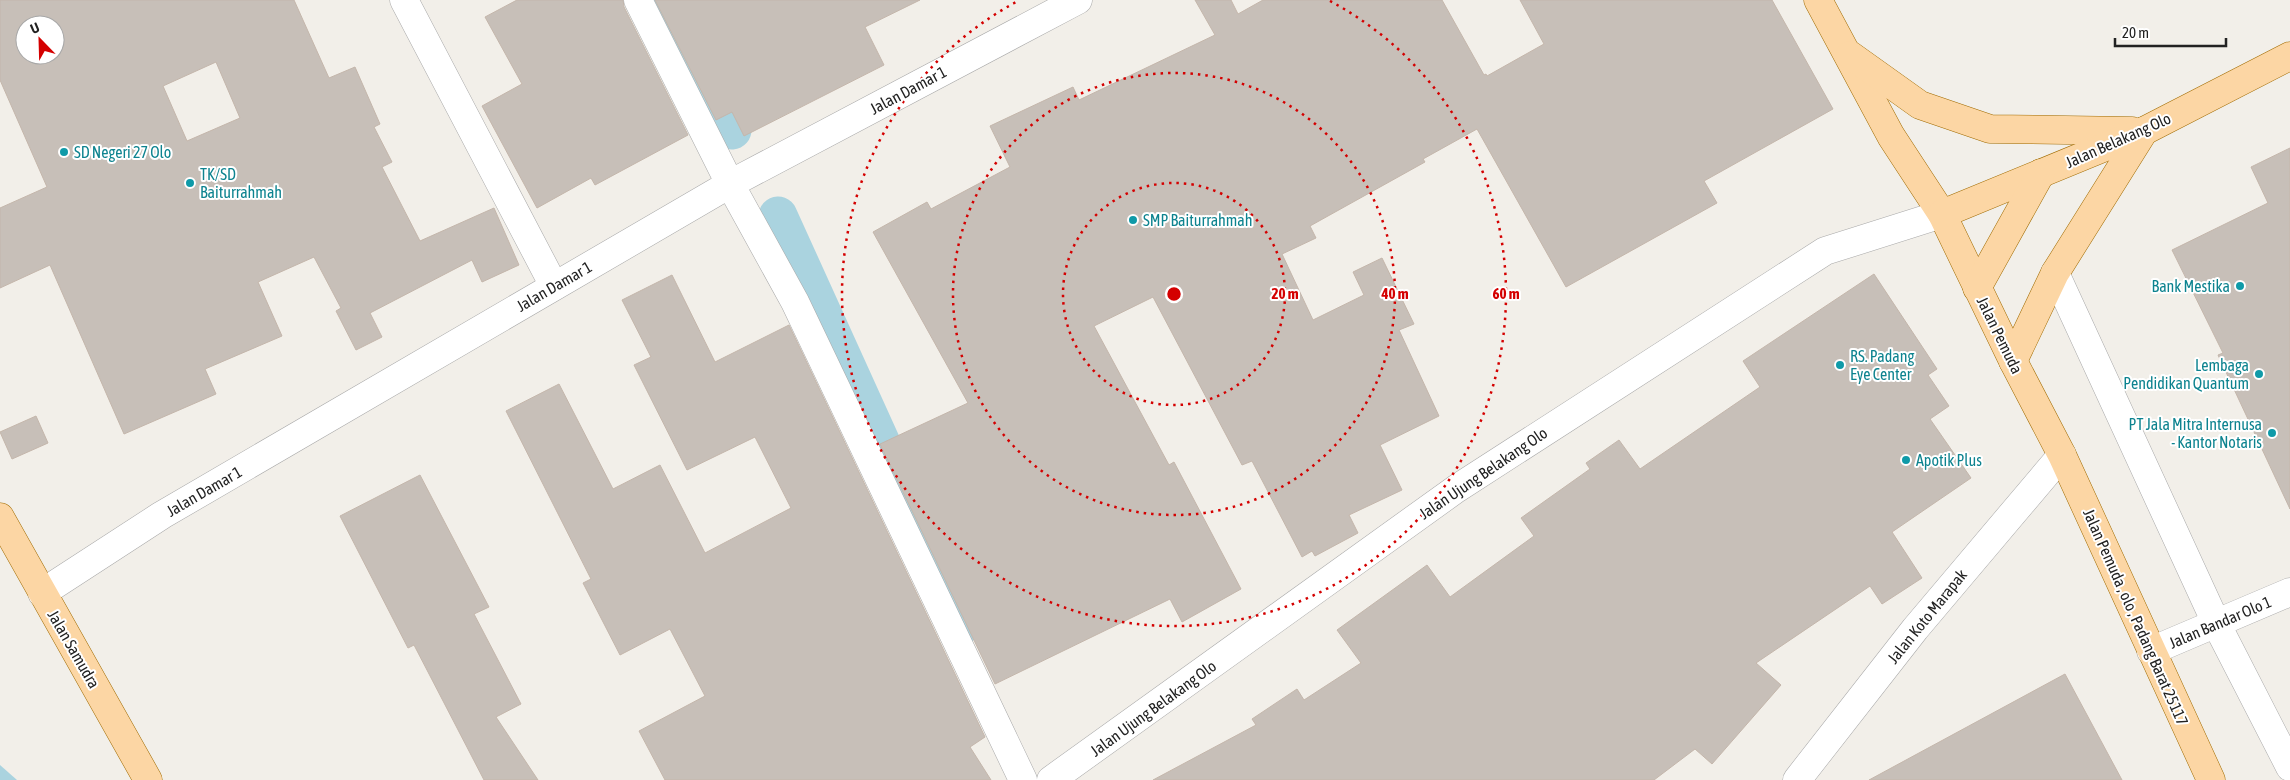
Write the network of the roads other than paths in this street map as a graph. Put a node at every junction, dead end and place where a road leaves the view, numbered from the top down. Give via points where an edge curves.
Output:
1 (404, 0) edge
2 (638, 0) edge
3 (1818, 0) edge
4 (1063, 3) edge
5 (1848, 54) junction
6 (2290, 56) edge
7 (2144, 131) junction
8 (2041, 173) junction
9 (734, 182) junction
10 (1942, 214) junction
11 (2055, 274) junction
12 (554, 286) junction
13 (1977, 288) junction
14 (2012, 361) junction
15 (2062, 455) junction
16 (0, 517) edge
17 (2290, 592) edge
18 (42, 593) junction
19 (2216, 623) junction
20 (2151, 651) junction
21 (2290, 767) edge
22 (148, 780) edge
23 (1024, 780) edge
24 (1051, 780) edge
25 (1797, 780) edge
26 (2211, 780) edge

1 - 12 street
2 - 9 street
3 - 5 main road, Jalan Pemuda
4 - 9 street, Jalan Damar 1
5 - 7 main road via 1920,105 1990,129
5 - 10 main road, Jalan Pemuda via 1891,136
6 - 7 main road, Jalan Belakang Olo
7 - 8 main road, Jalan Belakang Olo
7 - 11 main road
8 - 10 main road, Jalan Belakang Olo
8 - 13 main road
9 - 12 street, Jalan Damar 1
9 - 23 street via 796,302
10 - 13 main road, Jalan Pemuda
10 - 24 street, Jalan Ujung Belakang Olo via 1825,252 1456,489
11 - 14 main road
11 - 19 street
12 - 18 street, Jalan Damar 1 via 162,515
13 - 14 main road, Jalan Pemuda
14 - 15 main road, Jalan Pemuda
15 - 20 main road, Jalan Pemuda , olo , Padang Barat 25117
15 - 25 street, Jalan Koto Marapak via 1915,628
16 - 18 main road, Jalan Samudra
17 - 19 street, Jalan Bandar Olo 1
18 - 22 main road, Jalan Samudra
19 - 20 street, Jalan Bandar Olo 1
19 - 21 street
20 - 26 main road, Jalan Pemuda , olo , Padang Barat 25117

